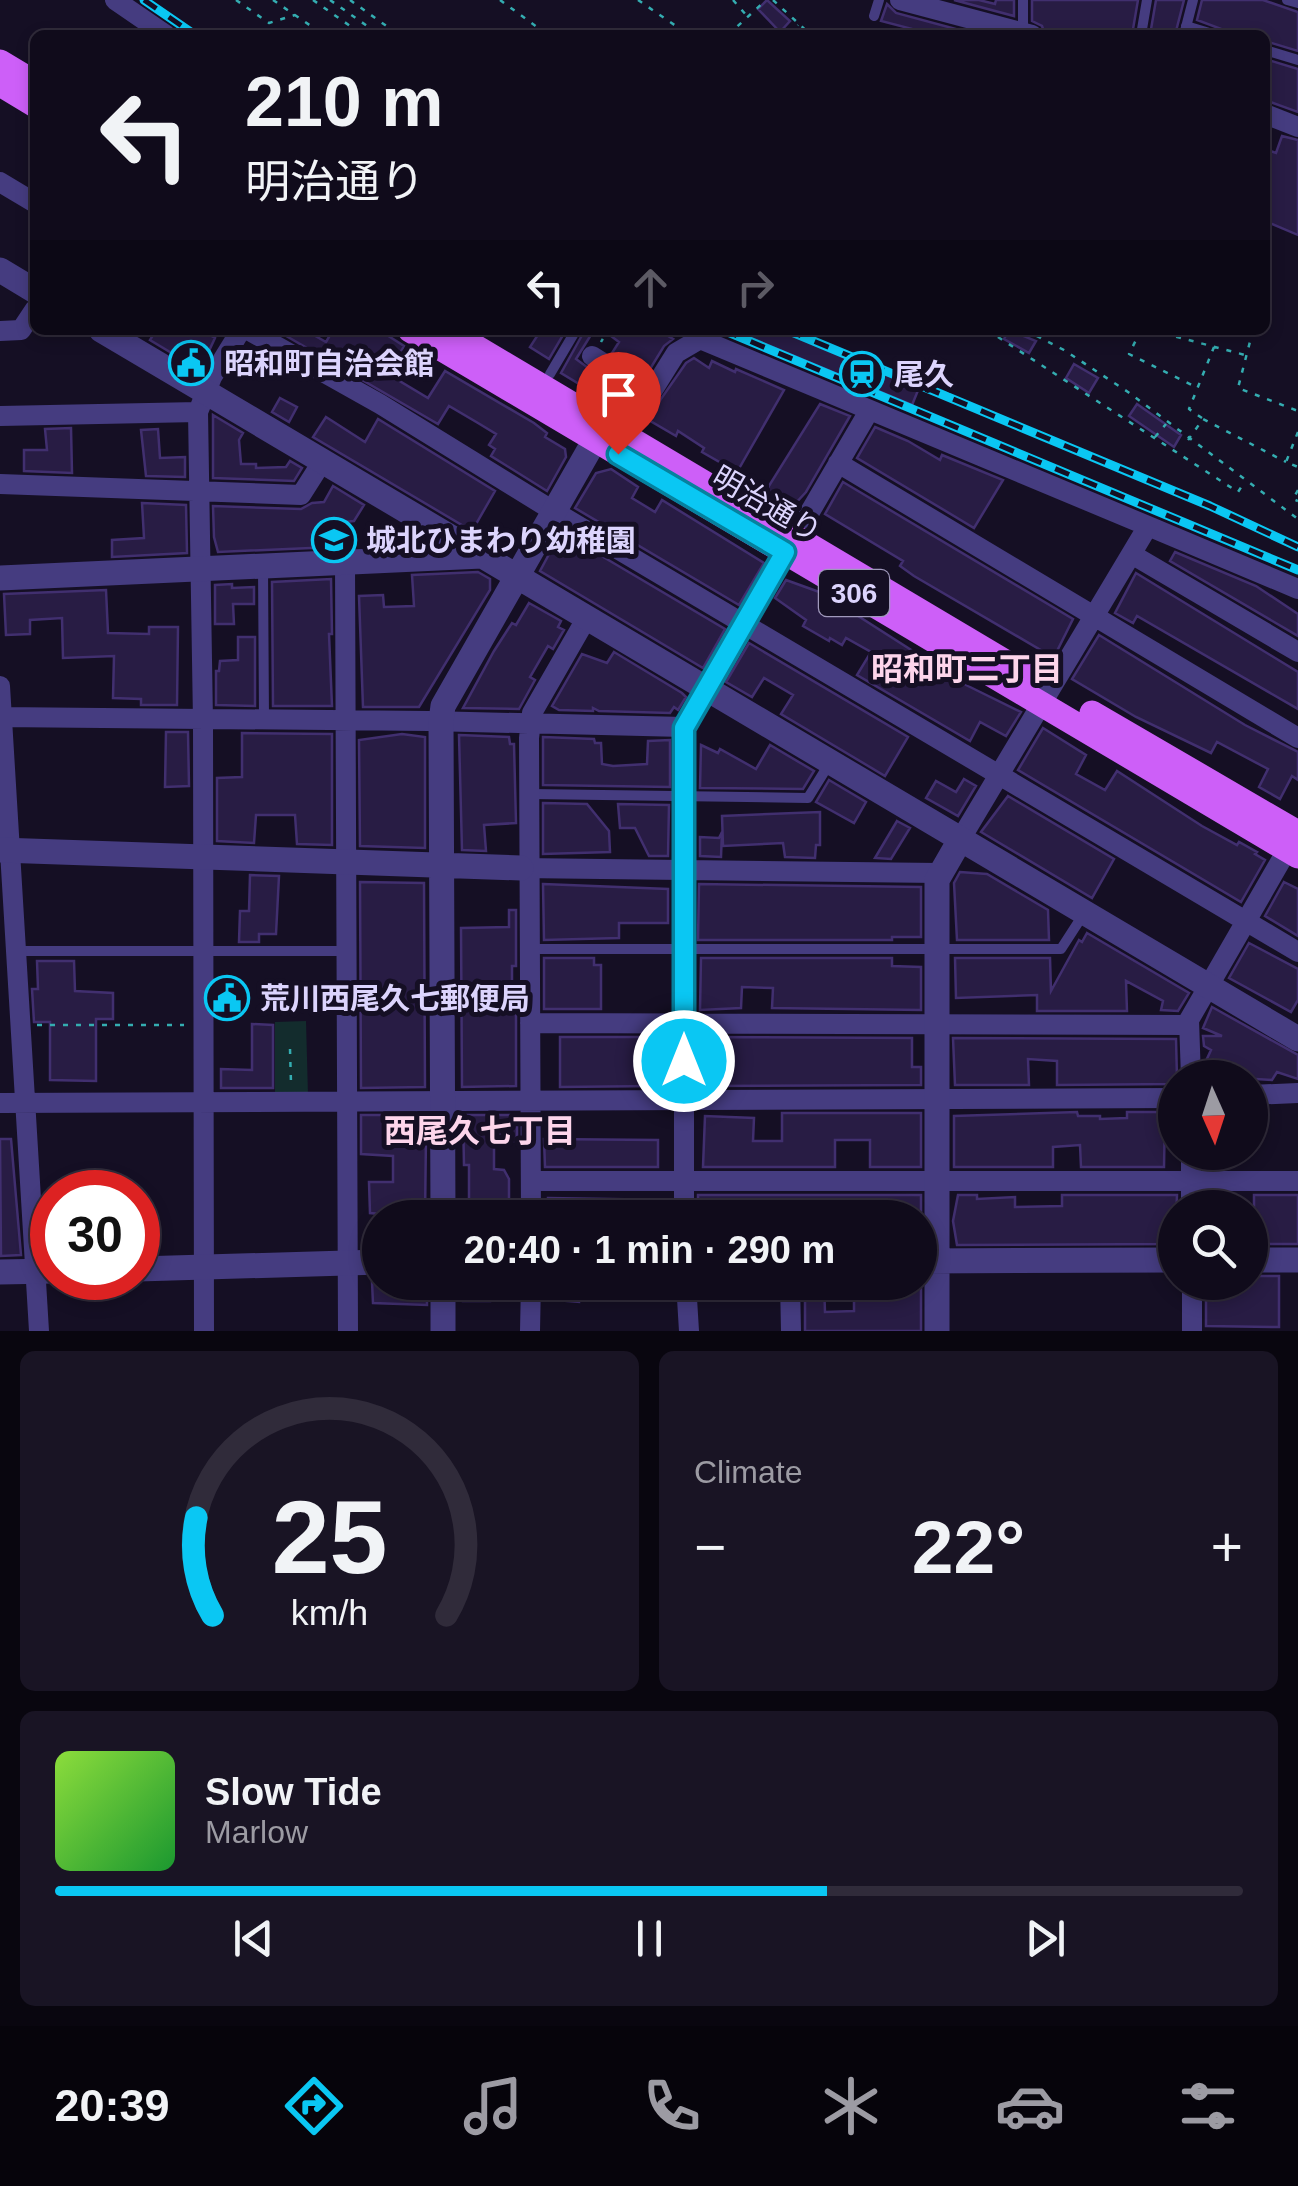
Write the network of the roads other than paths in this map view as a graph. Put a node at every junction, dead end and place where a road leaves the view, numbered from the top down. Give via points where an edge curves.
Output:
1 (115, 0) edge
2 (878, 0) edge
3 (900, 0) edge
4 (1023, 0) edge
5 (1147, 0) edge
6 (1193, 0) edge
7 (1287, 0) edge
8 (1298, 3) edge
9 (950, 6) edge
10 (874, 16) dead end
11 (159, 30) edge
12 (1017, 30) edge
13 (1027, 30) edge
14 (1141, 30) edge
15 (1185, 30) edge
16 (1270, 52) edge
17 (1298, 60) edge
18 (0, 62) edge
19 (30, 80) edge
20 (0, 84) edge
21 (30, 103) edge
22 (1270, 116) edge
23 (1298, 128) edge
24 (0, 182) edge
25 (30, 200) edge
26 (0, 270) edge
27 (30, 288) edge
28 (30, 316) edge
29 (0, 331) edge
30 (108, 335) edge
31 (242, 335) edge
32 (254, 335) edge
33 (419, 335) edge
34 (454, 335) edge
35 (573, 335) edge
36 (592, 356) dead end
37 (550, 374) dead end
38 (630, 380) junction
39 (202, 402) junction
40 (869, 411) junction
41 (0, 416) edge
42 (600, 433) junction
43 (322, 462) junction
44 (838, 463) junction
45 (0, 484) edge
46 (201, 492) junction
47 (555, 512) junction
48 (1148, 526) junction
49 (790, 543) junction
50 (1132, 555) junction
51 (482, 556) junction
52 (345, 563) junction
53 (263, 567) junction
54 (202, 570) junction
55 (516, 577) junction
56 (0, 578) edge
57 (1298, 590) edge
58 (1094, 616) junction
59 (586, 618) junction
60 (744, 623) junction
61 (1298, 652) edge
62 (0, 686) edge
63 (707, 689) junction
64 (1045, 695) junction
65 (1, 717) edge
66 (203, 720) junction
67 (264, 720) junction
68 (346, 720) junction
69 (440, 721) junction
70 (530, 723) junction
71 (684, 728) junction
72 (1298, 738) edge
73 (830, 763) junction
74 (998, 775) junction
75 (529, 794) junction
76 (682, 796) junction
77 (960, 840) junction
78 (1296, 841) edge
79 (5, 850) edge
80 (203, 859) junction
81 (346, 864) junction
82 (443, 867) junction
83 (525, 868) junction
84 (683, 870) junction
85 (939, 873) junction
86 (1084, 914) junction
87 (1246, 922) junction
88 (938, 948) junction
89 (530, 949) junction
90 (683, 949) junction
91 (203, 950) junction
92 (346, 951) junction
93 (1298, 952) edge
94 (11, 963) edge
95 (1208, 984) junction
96 (530, 1024) junction
97 (684, 1024) junction
98 (939, 1024) junction
99 (1189, 1025) junction
100 (1298, 1039) edge
101 (1190, 1060) edge
102 (1298, 1093) edge
103 (1268, 1094) edge
104 (684, 1098) junction
105 (939, 1098) junction
106 (1158, 1098) edge
107 (530, 1101) junction
108 (443, 1102) junction
109 (0, 1103) edge
110 (26, 1103) junction
111 (204, 1103) junction
112 (347, 1103) junction
113 (33, 1170) edge
114 (1191, 1170) edge
115 (530, 1181) junction
116 (684, 1181) junction
117 (939, 1181) junction
118 (1191, 1181) junction
119 (1298, 1181) edge
120 (1191, 1190) edge
121 (443, 1200) edge
122 (530, 1200) edge
123 (684, 1200) edge
124 (937, 1200) edge
125 (937, 1260) edge
126 (1158, 1260) edge
127 (1268, 1260) edge
128 (1298, 1260) edge
129 (348, 1263) junction
130 (362, 1263) edge
131 (204, 1268) junction
132 (160, 1269) edge
133 (30, 1271) edge
134 (0, 1272) edge
135 (42, 1300) edge
136 (443, 1300) edge
137 (530, 1300) edge
138 (687, 1300) edge
139 (790, 1300) edge
140 (934, 1300) edge
141 (1192, 1300) edge
142 (39, 1331) edge
143 (204, 1331) edge
144 (348, 1331) edge
145 (443, 1331) edge
146 (530, 1331) edge
147 (689, 1331) edge
148 (791, 1331) edge
149 (937, 1331) edge
150 (1192, 1331) edge

1 - 11 street
2 - 10 lane
3 - 9 street
4 - 13 lane
5 - 14 lane
6 - 15 lane
7 - 8 lane
9 - 12 street
16 - 17 lane
18 - 19 main road
20 - 21 main road
22 - 23 street
24 - 25 street
26 - 27 street
28 - 29 street via 21,330
30 - 39 street
31 - 39 street
32 - 47 street
33 - 42 main road, 明治通り / 306
34 - 42 main road, 明治通り / 306
35 - 37 lane
36 - 38 street
38 - 40 street via 652,393 676,353 700,339
38 - 42 street
39 - 41 street
39 - 43 street
39 - 46 street
40 - 44 street
40 - 48 street
42 - 47 street
42 - 49 main road, 明治通り / 306
43 - 46 street via 301,495
43 - 51 street
44 - 49 street
44 - 58 street
45 - 46 street
46 - 54 street
47 - 55 street
47 - 60 street
48 - 50 street
48 - 57 street
49 - 60 street
49 - 64 main road, 明治通り / 306
50 - 58 street
50 - 61 street
51 - 52 street
51 - 55 street
52 - 53 street
52 - 68 street
53 - 54 street
53 - 67 lane
54 - 56 street
54 - 66 street
55 - 59 street
55 - 69 street
58 - 64 street
58 - 72 street
59 - 63 street
59 - 70 street
60 - 63 street
60 - 74 street
62 - 65 street
63 - 71 street
63 - 73 street
64 - 74 street
64 - 78 main road, 明治通り / 306
65 - 66 street
65 - 79 street
66 - 67 street
66 - 80 street
67 - 68 street
68 - 69 street
68 - 81 street
69 - 70 street
69 - 82 street
70 - 71 street
70 - 75 street
71 - 76 street
73 - 76 lane via 808,798
73 - 77 street
74 - 77 street
74 - 87 street
75 - 76 lane
75 - 83 street
76 - 84 street
77 - 85 street
77 - 86 street
78 - 87 street
79 - 80 street
79 - 94 street
80 - 81 street
80 - 91 street
81 - 82 street
81 - 92 street
82 - 83 street
82 - 108 street
83 - 84 street
83 - 89 street
84 - 85 street
84 - 90 street
85 - 88 street
86 - 88 lane via 1061,949
86 - 95 street
87 - 93 street
87 - 95 street
88 - 90 lane
88 - 98 street
89 - 90 lane
89 - 96 street
90 - 97 street
91 - 92 lane
91 - 94 lane
91 - 111 street
92 - 112 street
94 - 110 street
95 - 99 street
95 - 100 street
96 - 97 street
96 - 107 street
97 - 98 street
97 - 104 street
98 - 99 street
98 - 105 street
99 - 101 street
102 - 103 street
104 - 105 street
104 - 107 street
104 - 116 street
105 - 106 street
105 - 117 street
107 - 108 street
107 - 115 street
108 - 112 street
108 - 121 street
109 - 110 street
110 - 111 street
110 - 113 street
111 - 112 street
111 - 131 street
112 - 129 street
114 - 118 street
115 - 116 street
115 - 122 street
116 - 117 street
116 - 123 street
117 - 118 street
117 - 124 street
118 - 119 street
118 - 120 street
125 - 126 street
127 - 128 street
129 - 130 street
129 - 131 street
129 - 144 street
131 - 132 street
131 - 143 street
133 - 134 street
135 - 142 street
136 - 145 street
137 - 146 street
138 - 147 street
139 - 148 street
140 - 149 street
141 - 150 street

